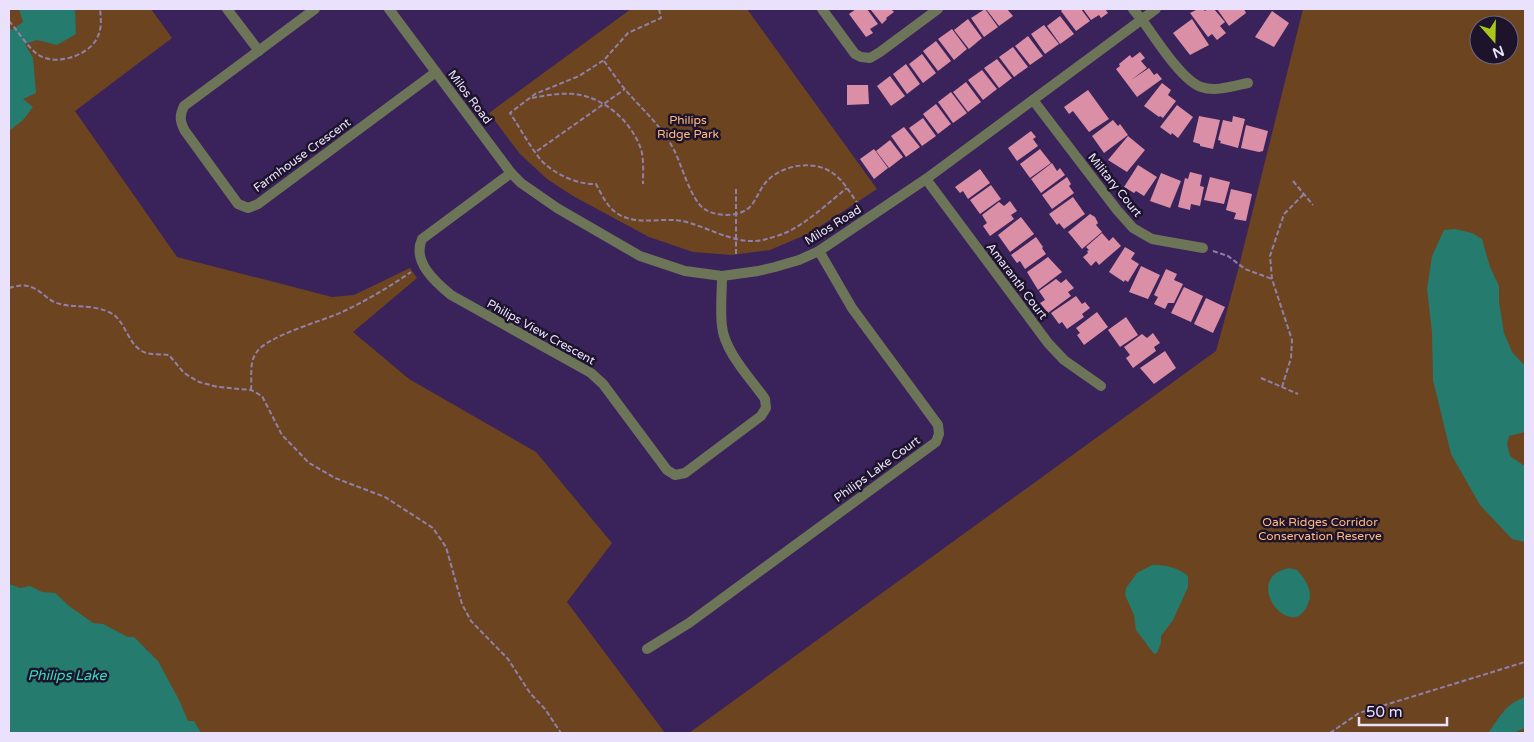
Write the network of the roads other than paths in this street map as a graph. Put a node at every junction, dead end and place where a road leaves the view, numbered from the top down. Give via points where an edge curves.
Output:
1 (227, 9) edge
2 (315, 9) edge
3 (389, 9) edge
4 (822, 9) edge
5 (938, 9) edge
6 (1133, 9) edge
7 (1156, 9) edge
8 (1142, 20) junction
9 (259, 50) junction
10 (436, 72) junction
11 (1248, 83) dead end
12 (1034, 100) junction
13 (511, 173) junction
14 (926, 178) junction
15 (1203, 248) road end
16 (819, 250) junction
17 (722, 276) junction
18 (1101, 386) dead end
19 (647, 649) dead end

1 - 9 street
2 - 9 street, Farmhouse Crescent
3 - 10 street, Milos Road
4 - 5 street via 856,54 870,58
6 - 8 street
7 - 8 street, Milos Road
8 - 11 street via 1178,68 1200,86 1224,88
8 - 12 street, Milos Road
9 - 10 street, Farmhouse Crescent via 184,106 180,114 185,132 238,204 248,208 258,204
10 - 13 street, Milos Road
12 - 14 street, Milos Road
12 - 15 street, Military Court via 1116,210 1134,228 1152,239
13 - 17 street, Milos Road via 557,208 640,256 685,271
13 - 17 street, Philips View Crescent via 422,238 418,247 419,258 438,284 451,294 591,373 667,470 675,475 685,472 761,416 766,408 765,399 728,347 724,336
14 - 16 street, Milos Road
14 - 18 street, Amaranth Court via 1048,343 1064,360
16 - 17 street, Milos Road via 799,260 758,272
16 - 19 street, Philips Lake Court via 852,308 938,425 936,442 689,623

